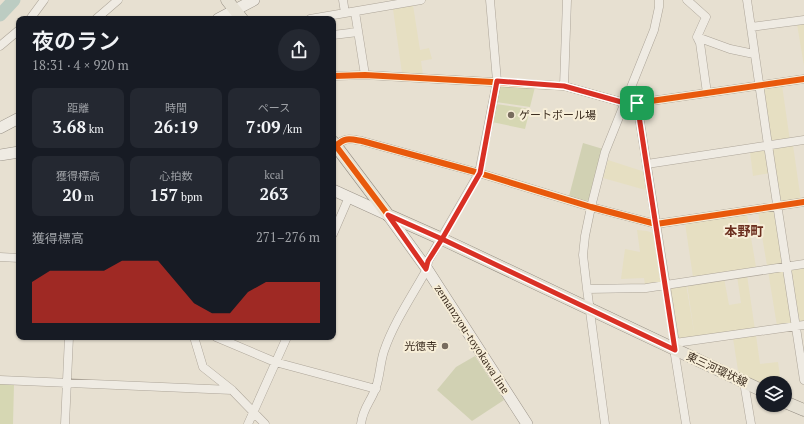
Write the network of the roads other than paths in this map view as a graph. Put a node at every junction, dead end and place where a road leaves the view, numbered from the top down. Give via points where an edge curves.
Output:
1 (44, 0) edge
2 (118, 0) edge
3 (227, 0) edge
4 (254, 0) edge
5 (343, 0) edge
6 (421, 0) edge
7 (490, 0) edge
8 (568, 0) edge
9 (659, 0) edge
10 (687, 0) edge
11 (747, 0) edge
12 (355, 12) junction
13 (345, 13) junction
14 (239, 14) edge
15 (32, 16) edge
16 (99, 16) edge
17 (328, 16) edge
18 (804, 20) edge
19 (751, 27) junction
20 (358, 32) junction
21 (16, 33) edge
22 (336, 35) edge
23 (697, 37) junction
24 (0, 46) edge
25 (754, 54) junction
26 (365, 75) junction
27 (336, 76) edge
28 (804, 78) edge
29 (497, 81) junction
30 (759, 85) junction
31 (564, 86) junction
32 (707, 93) junction
33 (625, 103) junction
34 (637, 103) junction
35 (16, 120) edge
36 (0, 128) edge
37 (804, 140) edge
38 (336, 143) edge
39 (336, 145) edge
40 (768, 146) junction
41 (16, 152) edge
42 (0, 155) edge
43 (647, 164) junction
44 (480, 173) junction
45 (336, 191) edge
46 (349, 197) junction
47 (804, 202) edge
48 (778, 205) junction
49 (591, 207) junction
50 (388, 215) junction
51 (656, 224) junction
52 (336, 227) edge
53 (442, 239) junction
54 (0, 257) edge
55 (16, 258) edge
56 (804, 264) edge
57 (787, 266) junction
58 (426, 269) junction
59 (666, 284) junction
60 (586, 290) junction
61 (590, 310) junction
62 (800, 325) edge
63 (69, 340) edge
64 (195, 340) edge
65 (223, 340) edge
66 (286, 340) edge
67 (675, 346) junction
68 (276, 362) junction
69 (0, 380) edge
70 (804, 380) edge
71 (744, 382) junction
72 (67, 383) junction
73 (756, 388) edge
74 (376, 389) junction
75 (232, 390) junction
76 (792, 405) edge
77 (804, 410) edge
78 (253, 411) junction
79 (65, 424) edge
80 (248, 424) edge
81 (265, 424) edge
82 (361, 424) edge
83 (527, 424) edge
84 (605, 424) edge
85 (686, 424) edge
86 (750, 424) edge

1 - 15 street
2 - 16 street
3 - 14 main road
4 - 14 main road
5 - 13 street
6 - 12 street
7 - 29 street
8 - 31 street
9 - 33 street via 654,30
10 - 23 street via 706,16
11 - 19 street
12 - 13 street
12 - 20 street
13 - 17 street
18 - 19 street
19 - 25 street
20 - 22 street
20 - 26 street
21 - 24 street
23 - 25 street via 730,49
23 - 32 street
25 - 30 street
26 - 27 street
26 - 29 street
28 - 30 street
29 - 31 street
29 - 44 street
30 - 32 street
30 - 40 street
31 - 33 street
32 - 34 street
33 - 34 street
33 - 49 street via 605,152
34 - 43 street
35 - 36 main road
37 - 40 street
38 - 44 street via 349,139 362,141
39 - 50 main road
40 - 43 street
40 - 48 street
41 - 42 main road
43 - 51 street
44 - 49 street
44 - 53 street
45 - 46 main road
46 - 50 main road
46 - 52 street
47 - 48 street
48 - 51 street
48 - 57 street
49 - 51 street
49 - 60 street via 583,255
50 - 53 main road, 東三河環状線
50 - 58 main road, zemanzyou-toyokawa line
51 - 59 street
53 - 58 street
53 - 61 main road, 東三河環状線
54 - 55 street
56 - 57 street
57 - 59 street
57 - 62 street
58 - 74 street via 383,353
58 - 83 main road, zemanzyou-toyokawa line
59 - 60 street via 646,288
59 - 67 street
60 - 61 street
61 - 67 main road, 東三河環状線
61 - 84 street
62 - 67 street
62 - 70 street
63 - 72 street
64 - 75 street via 203,368
65 - 68 street
66 - 68 street
67 - 71 main road, 東三河環状線
67 - 85 street via 674,355
68 - 74 street
68 - 78 street
69 - 72 street
71 - 73 main road, 東三河環状線
71 - 86 street
72 - 75 street
72 - 79 street
74 - 82 street via 362,414
75 - 78 street
76 - 77 main road
78 - 80 street
78 - 81 street

